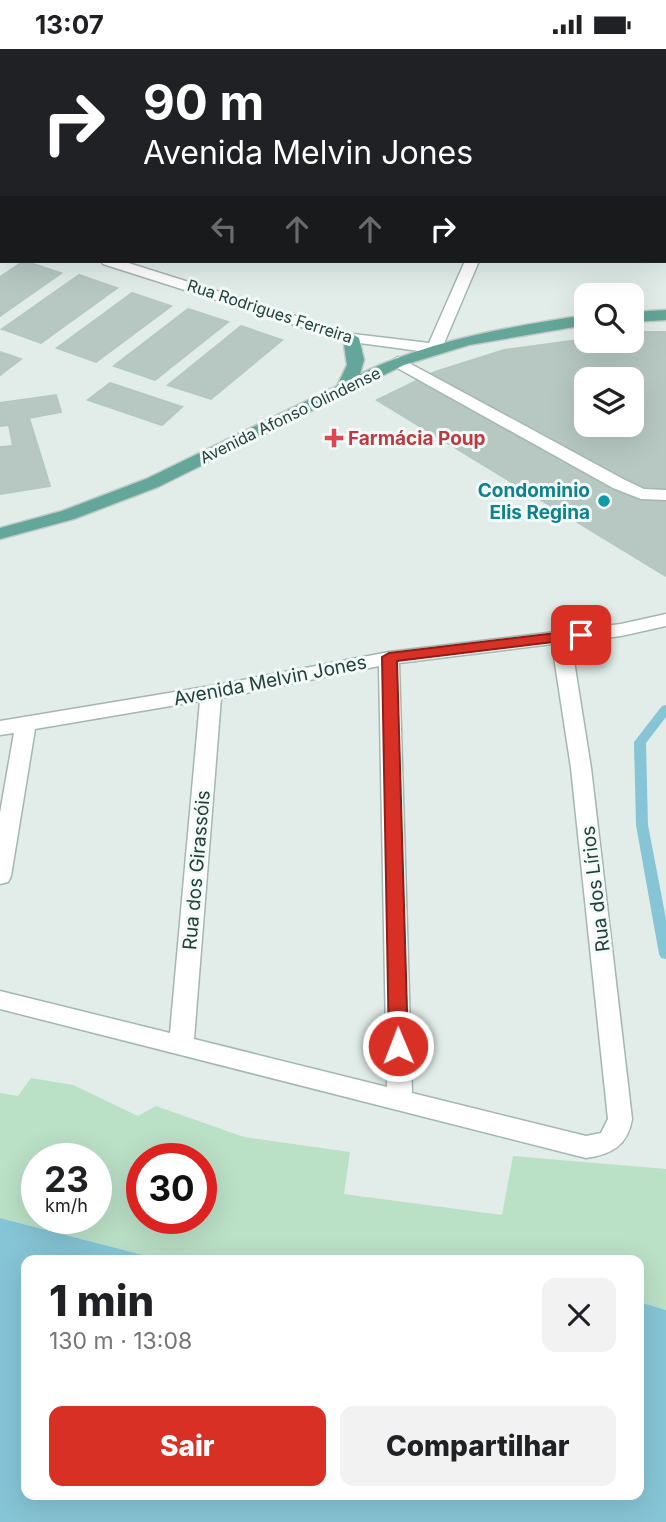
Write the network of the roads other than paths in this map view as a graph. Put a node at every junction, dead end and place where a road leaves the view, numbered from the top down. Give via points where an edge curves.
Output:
1 (114, 263) edge
2 (471, 263) edge
3 (666, 316) edge
4 (644, 317) edge
5 (574, 322) edge
6 (351, 338) junction
7 (434, 348) junction
8 (397, 362) junction
9 (342, 390) junction
10 (666, 495) edge
11 (0, 534) edge
12 (666, 621) edge
13 (561, 637) junction
14 (389, 657) junction
15 (211, 693) junction
16 (26, 723) junction
17 (0, 727) edge
18 (0, 876) edge
19 (0, 1000) edge
20 (181, 1047) junction
21 (400, 1101) junction

1 - 6 street, Rua Rodrigues Ferreira
2 - 7 street
3 - 4 main road
5 - 7 main road, Avenida Afonso Olindense
6 - 7 street, Rua Rodrigues Ferreira
6 - 9 main road via 356,364
7 - 8 main road, Avenida Afonso Olindense
8 - 9 main road, Avenida Afonso Olindense
8 - 10 street via 619,484 641,494
9 - 11 main road, Avenida Afonso Olindense via 152,483 68,515
12 - 13 street, Avenida Melvin Jones
13 - 14 street, Avenida Melvin Jones
13 - 21 street, Rua dos Lírios via 581,768 619,1131 601,1146 586,1147
14 - 15 street, Avenida Melvin Jones
14 - 21 street
15 - 16 street, Avenida Melvin Jones
15 - 20 street, Rua dos Girassóis
16 - 17 street, Avenida Melvin Jones
16 - 18 street
19 - 20 street
20 - 21 street

